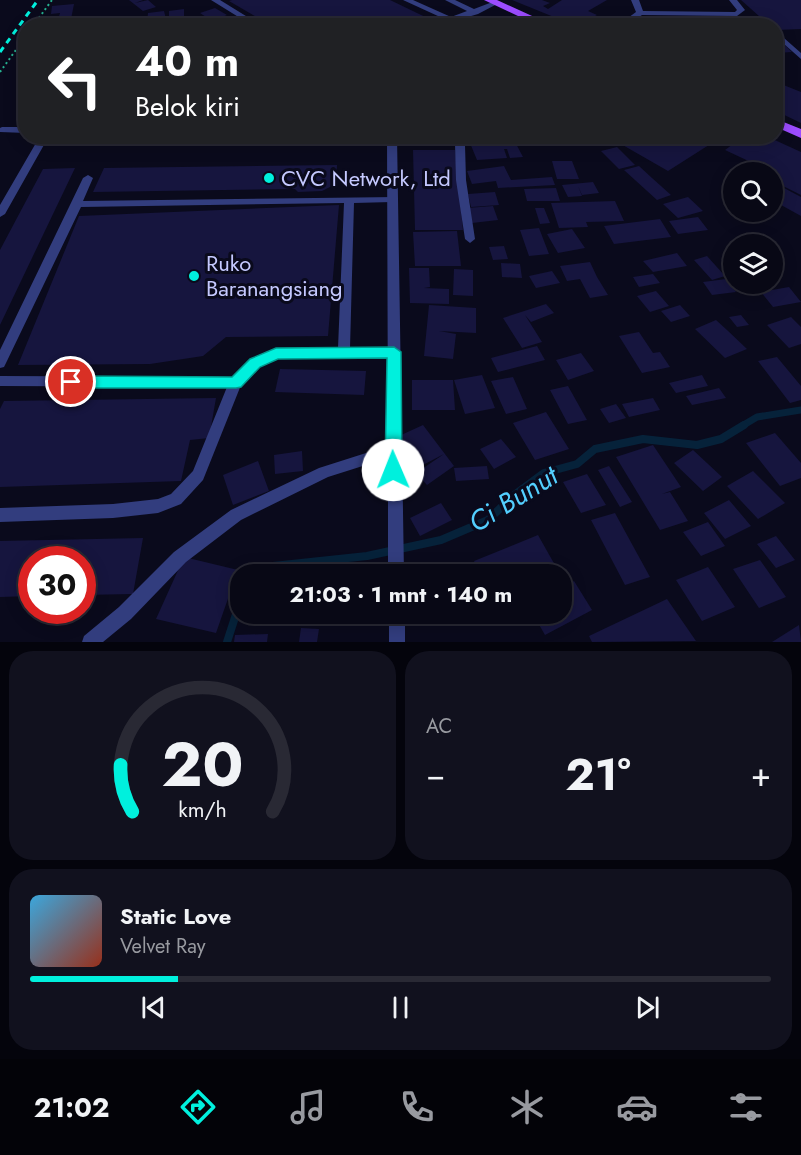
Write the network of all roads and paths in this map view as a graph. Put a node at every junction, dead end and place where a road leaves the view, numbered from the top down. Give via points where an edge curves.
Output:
1 (52, 0) edge
2 (215, 0) edge
3 (407, 0) edge
4 (449, 0) edge
5 (635, 0) edge
6 (733, 0) edge
7 (492, 1) edge
8 (475, 12) junction
9 (640, 13) junction
10 (526, 16) junction
11 (39, 18) edge
12 (245, 18) edge
13 (445, 18) edge
14 (456, 18) edge
15 (522, 18) edge
16 (531, 18) edge
17 (632, 18) edge
18 (783, 40) edge
19 (18, 47) edge
20 (801, 57) edge
21 (0, 72) edge
22 (783, 126) edge
23 (2, 130) dead end
24 (18, 130) edge
25 (801, 134) edge
26 (40, 144) edge
27 (392, 144) edge
28 (460, 144) edge
29 (88, 178) dead end
30 (350, 200) junction
31 (392, 200) junction
32 (77, 204) junction
33 (0, 214) edge
34 (470, 239) dead end
35 (344, 351) junction
36 (394, 352) junction
37 (0, 363) edge
38 (0, 381) edge
39 (236, 382) junction
40 (393, 450) junction
41 (0, 515) edge
42 (396, 564) edge
43 (397, 624) edge
44 (90, 642) edge
45 (397, 642) edge

1 - 11 path
2 - 12 street
3 - 13 street
4 - 8 street
5 - 9 street
6 - 9 street via 741,10 737,14
7 - 8 street
7 - 10 main road
8 - 14 street
9 - 17 street
10 - 15 street
10 - 16 main road
18 - 20 street
19 - 21 path
22 - 25 main road
23 - 24 street
26 - 33 street
27 - 31 street
28 - 34 street via 460,186
29 - 32 street
30 - 31 street
30 - 32 street
30 - 35 street
31 - 36 street
32 - 37 street
35 - 36 street
35 - 39 street via 276,353 255,363
36 - 40 street
38 - 39 street
39 - 41 street via 198,475 176,500 112,511
40 - 42 street
40 - 44 street via 324,472 236,515 180,557
43 - 45 street

